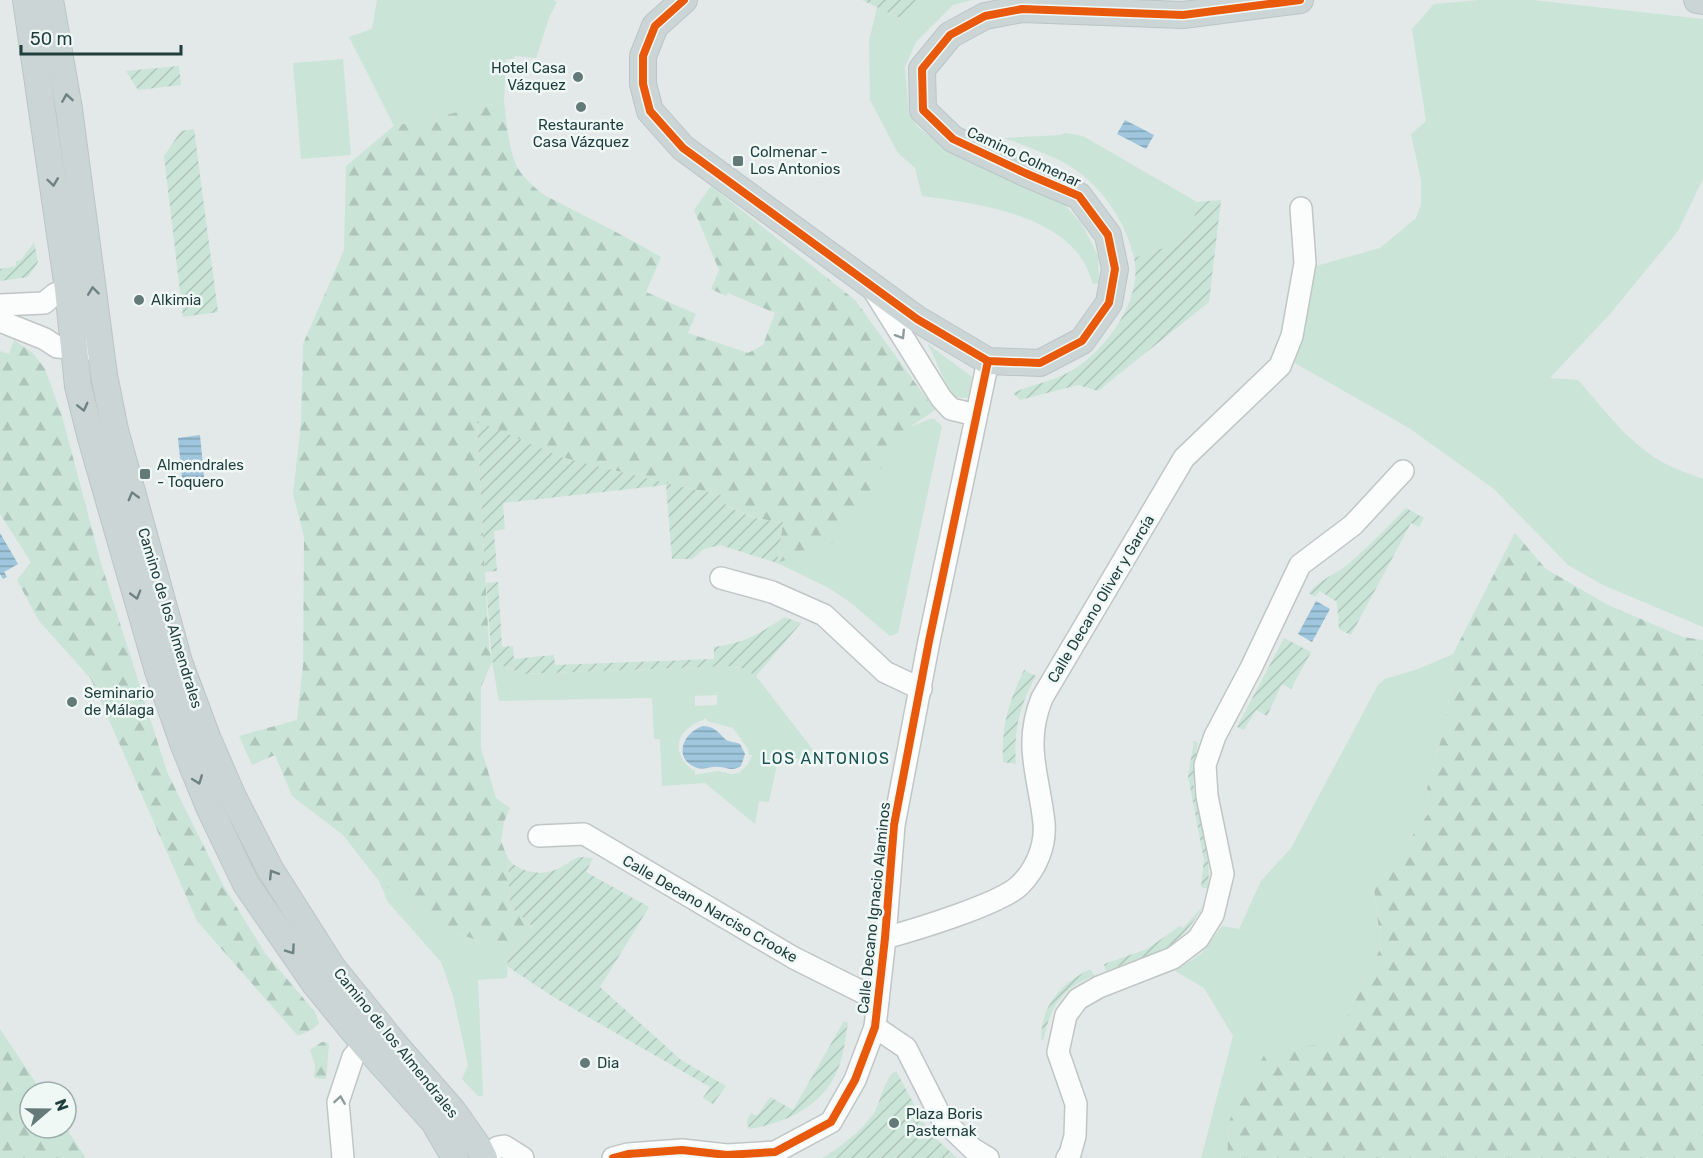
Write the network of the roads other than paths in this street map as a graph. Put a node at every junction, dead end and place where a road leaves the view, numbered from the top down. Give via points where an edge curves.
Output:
1 (26, 0) edge
2 (50, 0) edge
3 (684, 0) edge
4 (1300, 0) edge
5 (1697, 0) edge
6 (1703, 0) edge
7 (1301, 208) dead end
8 (870, 285) junction
9 (68, 289) junction
10 (44, 303) junction
11 (0, 304) edge
12 (0, 321) edge
13 (45, 339) junction
14 (101, 349) junction
15 (73, 350) junction
16 (988, 360) junction
17 (976, 415) junction
18 (1403, 471) dead end
19 (721, 578) dead end
20 (921, 689) junction
21 (539, 836) dead end
22 (885, 938) junction
23 (878, 1000) junction
24 (874, 1027) junction
25 (364, 1044) junction
26 (483, 1157) edge
27 (344, 1158) edge
28 (455, 1158) edge
29 (523, 1158) edge
30 (613, 1158) edge
31 (988, 1158) edge
32 (1066, 1158) edge

1 -> 9 main road, Camino de los Almendrales
14 -> 2 main road, Camino de los Almendrales via 69,109
3 - 8 main road, Camino Colmenar via 655,26 643,56 643,84 650,111 683,148
4 - 16 main road, Camino Colmenar via 1183,15 1022,9 985,16 950,35 922,69 923,110 953,138 1079,196 1108,235 1115,269 1109,303 1082,341 1040,363
5 - 6 main road
7 - 22 street, Calle Decano Oliver y García via 1305,263 1292,336 1280,366 1184,458 1034,717 1034,767 1044,825 1040,858 1020,886 1000,898
8 - 16 main road, Camino Colmenar via 917,319
8 -> 17 street via 941,398 951,409
9 - 10 street
9 - 15 main road, Camino de los Almendrales
10 - 11 street
10 - 13 street via 40,321
12 - 13 street
13 - 15 street via 57,347
14 - 15 street
26 -> 14 main road, Camino de los Almendrales via 453,1112 332,967 270,869 233,797 179,662 115,430
15 -> 25 main road, Camino de los Almendrales via 91,438 158,671 209,807 246,884 315,984
16 - 17 street, Calle Decano Ignacio Alaminos
17 - 20 street, Calle Decano Ignacio Alaminos
18 - 32 street via 1353,525 1300,565 1215,736 1205,765 1207,796 1223,874 1213,915 1198,939 1173,958 1099,987 1078,999 1066,1015 1058,1052 1076,1104 1075,1136
19 - 20 street via 772,592 824,615 885,672
20 - 22 street, Calle Decano Ignacio Alaminos via 894,825
21 - 23 street, Calle Decano Narciso Crooke via 584,834 794,958
22 - 23 street, Calle Decano Ignacio Alaminos
23 - 24 street, Calle Decano Ignacio Alaminos
24 - 30 street, Calle Decano Ignacio Alaminos via 855,1080 831,1122 801,1140 775,1152 728,1155 682,1150
24 - 31 street via 906,1048 942,1119
27 -> 25 street via 338,1102 353,1057
25 - 28 main road, Camino de los Almendrales via 435,1122
26 - 29 street via 504,1146

